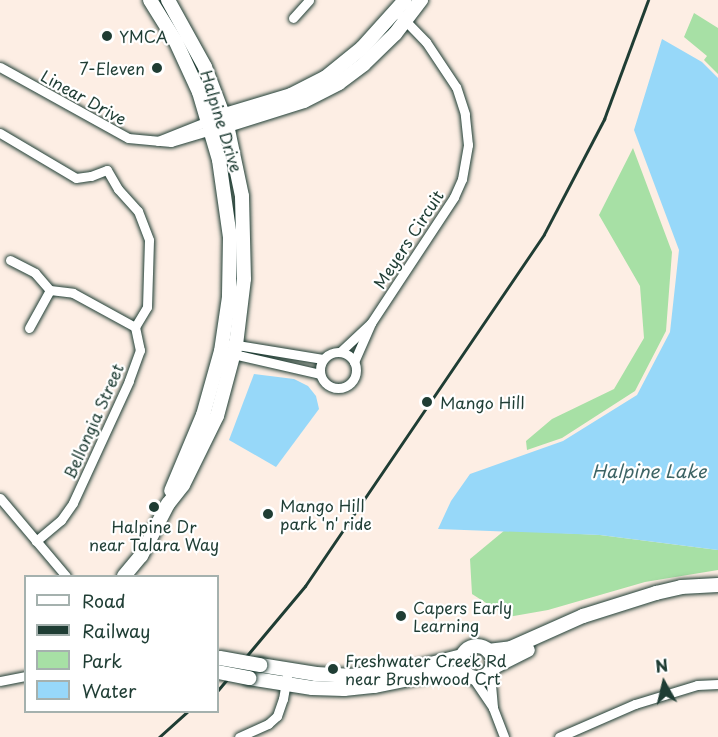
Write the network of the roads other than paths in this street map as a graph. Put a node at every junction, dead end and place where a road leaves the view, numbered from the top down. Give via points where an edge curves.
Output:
1 (150, 0) edge
2 (168, 0) edge
3 (309, 0) edge
4 (405, 0) edge
5 (421, 0) edge
6 (401, 16) junction
7 (293, 18) dead end
8 (0, 67) edge
9 (225, 120) junction
10 (209, 126) junction
11 (0, 133) edge
12 (10, 260) dead end
13 (50, 291) junction
14 (370, 323) junction
15 (135, 327) junction
16 (29, 328) dead end
17 (229, 348) junction
18 (340, 352) junction
19 (323, 359) junction
20 (354, 362) junction
21 (320, 374) junction
22 (0, 498) edge
23 (36, 541) junction
24 (141, 556) junction
25 (65, 575) edge
26 (125, 575) edge
27 (136, 575) edge
28 (718, 585) edge
29 (718, 593) edge
30 (489, 651) junction
31 (462, 656) junction
32 (219, 663) edge
33 (219, 663) edge
34 (491, 670) junction
35 (469, 675) junction
36 (24, 676) edge
37 (287, 677) junction
38 (0, 681) edge
39 (718, 684) edge
40 (493, 708) junction
41 (239, 737) edge
42 (504, 737) edge
43 (560, 737) edge

1 - 10 main road, Halpine Drive via 183,55
2 - 9 main road, Halpine Drive via 200,58
3 - 7 street
4 - 6 main road
5 - 6 main road
6 - 9 main road via 364,64 330,88 304,102
6 - 14 street, Meyers Circuit via 426,42 456,87 465,114 468,145 462,179 454,197
8 - 10 street, Linear Drive via 113,132 136,140 158,141
9 - 10 main road
9 - 17 main road, Halpine Drive via 239,175 245,240 243,302
10 - 17 main road, Halpine Drive via 222,176 230,237
11 - 15 street, Bellongia Street via 76,178 107,170 138,211 148,233 147,307
12 - 13 street via 35,273
13 - 15 street via 73,293
13 - 16 street
14 - 18 street, Meyers Circuit
14 - 20 street, Meyers Circuit
15 - 23 street, Bellongia Street via 140,350 116,414 73,503 61,520
17 - 19 street
17 - 21 street
17 - 24 main road, Halpine Drive via 217,416 183,485 168,504
18 - 19 street
18 - 20 street
19 - 21 street
20 - 21 street via 356,373 346,386 330,386
22 - 23 street
23 - 25 street
24 - 26 main road, Halpine Drive
24 - 27 main road, Halpine Drive
28 - 30 main road via 656,593 583,616 511,648
29 - 34 main road via 666,598 598,620 552,638
30 - 31 main road via 473,647
30 - 34 main road via 493,659
31 - 35 main road via 461,665
31 - 37 main road via 403,671
32 - 37 main road, bridge via 260,665
33 - 37 main road, bridge via 249,678
34 - 35 main road via 482,678
34 - 40 street
35 - 37 main road via 433,674 352,689
35 - 40 street
36 - 38 street
37 - 41 street via 281,709 274,720
39 - 43 street via 697,685 635,704
40 - 42 street

